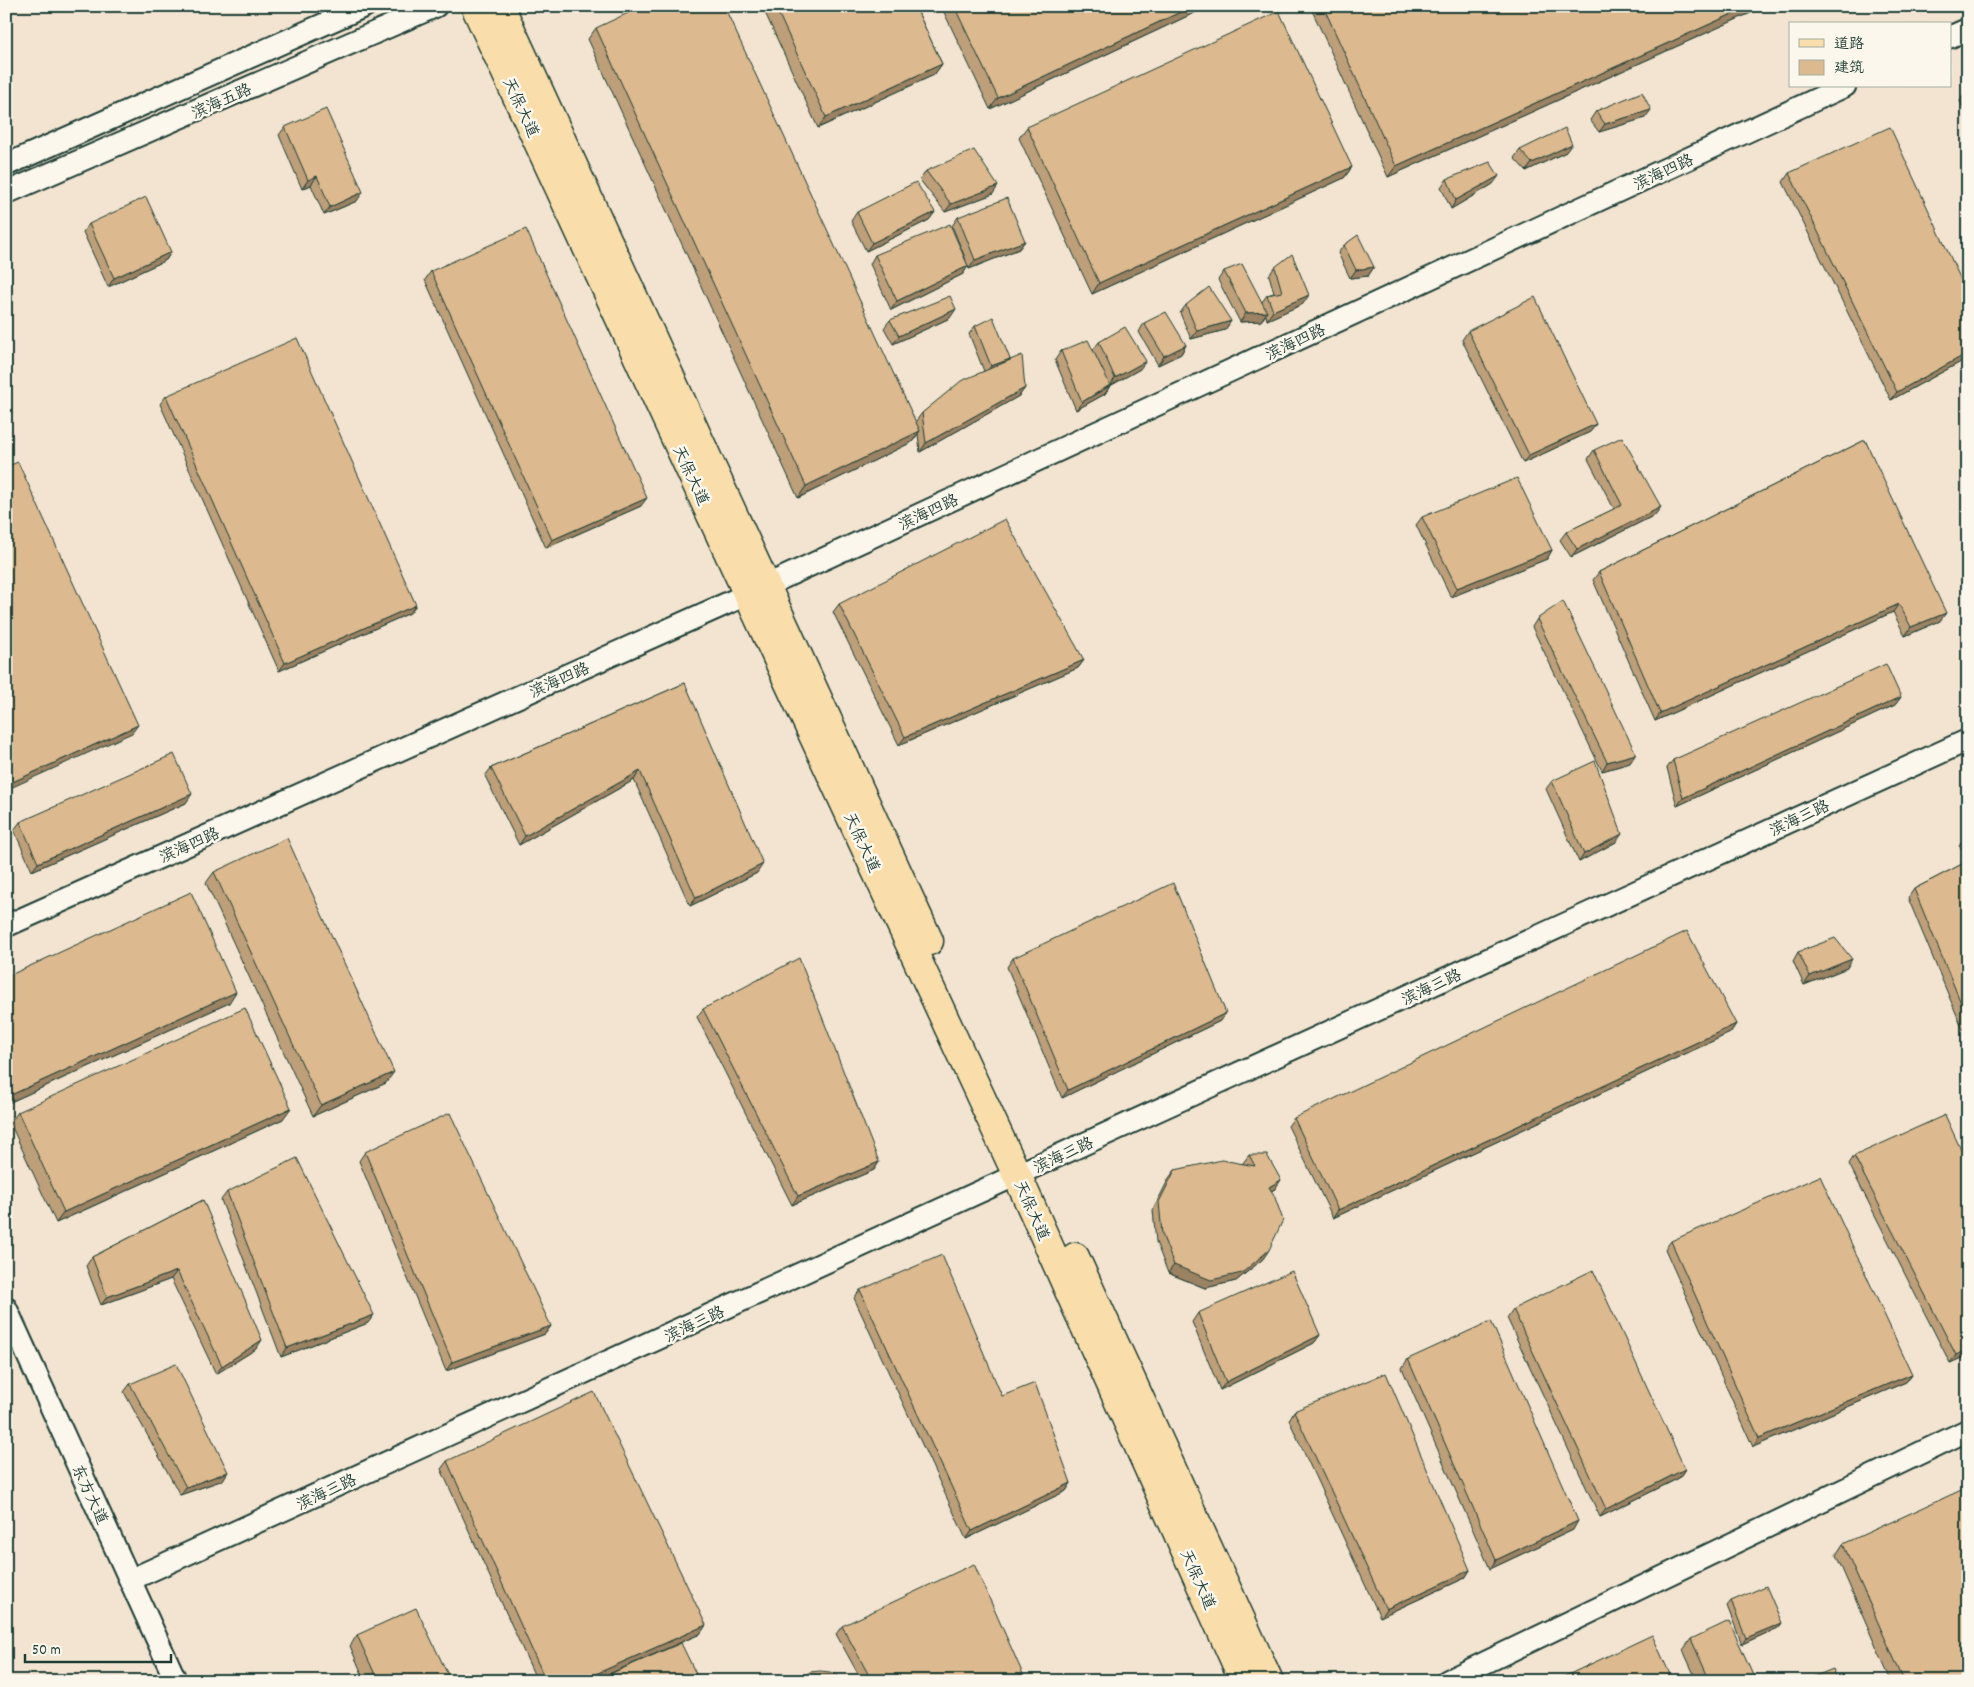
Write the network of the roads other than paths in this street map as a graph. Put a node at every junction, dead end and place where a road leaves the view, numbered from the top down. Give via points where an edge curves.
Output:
1 (365, 6) edge
2 (436, 6) edge
3 (475, 6) edge
4 (500, 6) edge
5 (1968, 29) edge
6 (1952, 37) edge
7 (1841, 88) edge
8 (6, 164) edge
9 (6, 193) edge
10 (757, 590) junction
11 (1968, 740) edge
12 (6, 926) edge
13 (1025, 1172) junction
14 (6, 1308) edge
15 (1968, 1430) edge
16 (130, 1580) junction
17 (176, 1681) edge
18 (1244, 1681) edge
19 (1269, 1681) edge
20 (1447, 1681) edge

1 - 8 street, 滨海五路
2 - 9 street, 滨海五路
3 - 10 main road, 天保大道
4 - 10 main road, 天保大道
5 - 6 street
7 - 10 street, 滨海四路
10 - 12 street, 滨海四路
10 - 13 main road, 天保大道
11 - 13 street, 滨海三路
13 - 16 street, 滨海三路
13 - 18 main road, 天保大道
13 - 19 main road, 天保大道
14 - 16 street, 东方大道
15 - 20 street
16 - 17 street, 东方大道

